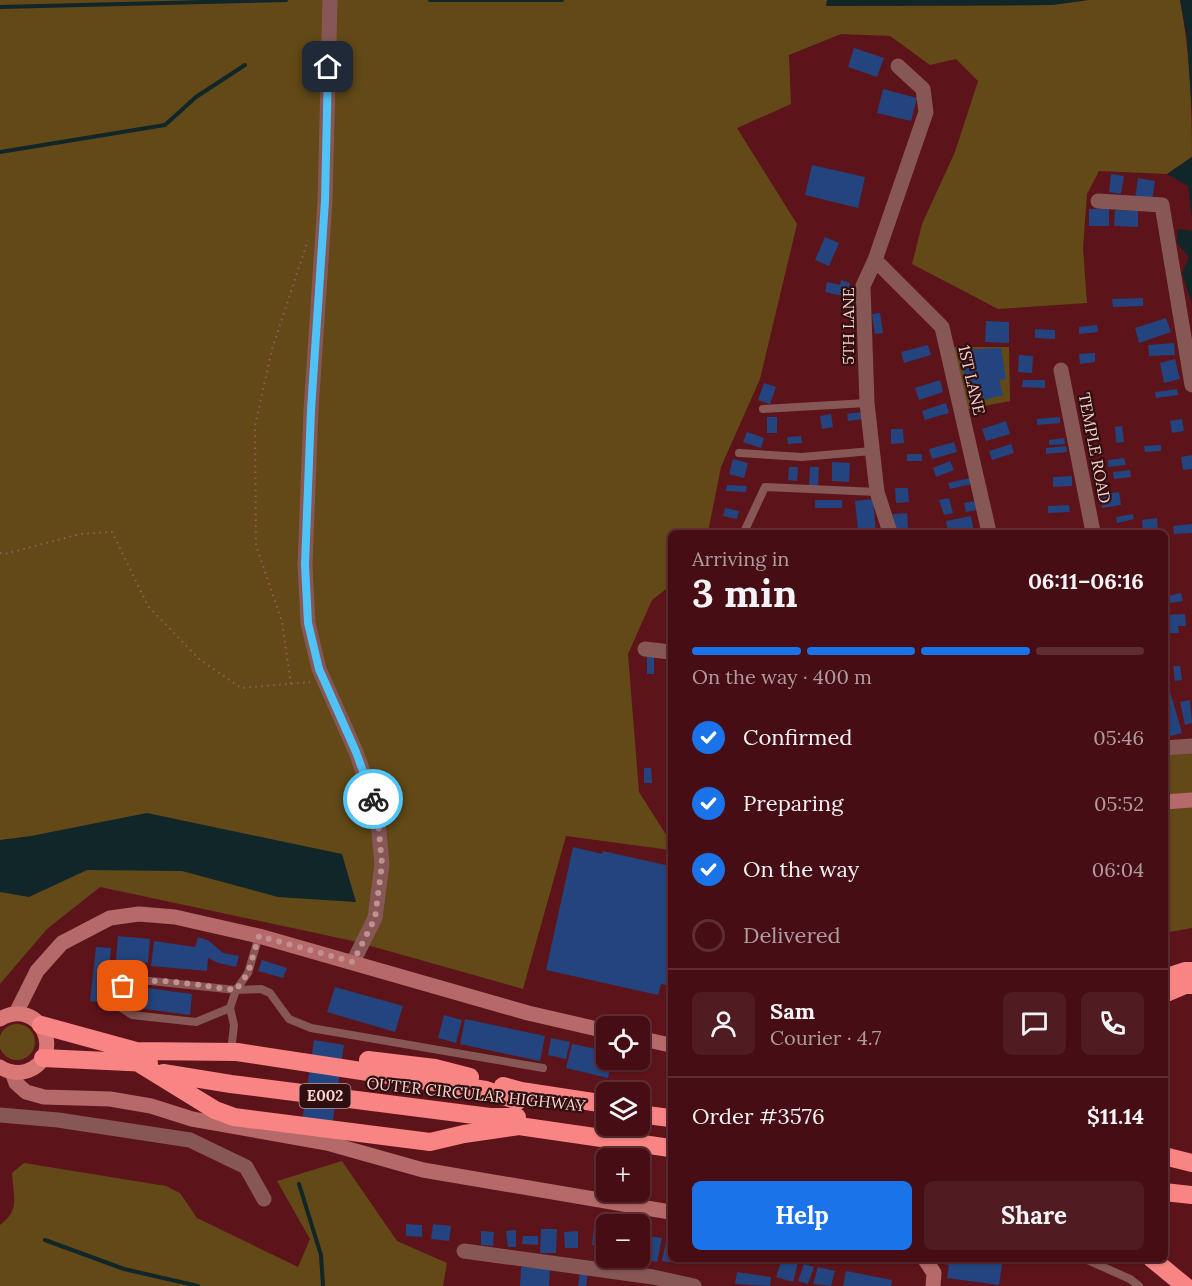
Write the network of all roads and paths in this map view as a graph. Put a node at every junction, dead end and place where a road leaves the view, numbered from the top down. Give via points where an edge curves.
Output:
1 (330, 0) edge
2 (898, 66) dead end
3 (1098, 201) dead end
4 (309, 240) dead end
5 (875, 260) junction
6 (1061, 370) dead end
7 (1192, 385) edge
8 (867, 403) junction
9 (763, 409) dead end
10 (872, 452) junction
11 (739, 453) dead end
12 (877, 492) junction
13 (745, 530) edge
14 (889, 530) edge
15 (989, 530) edge
16 (1093, 530) edge
17 (0, 553) edge
18 (645, 649) dead end
19 (668, 652) edge
20 (324, 681) junction
21 (291, 684) junction
22 (1192, 746) edge
23 (1168, 748) edge
24 (1192, 800) edge
25 (1168, 802) edge
26 (259, 936) junction
27 (353, 962) junction
28 (1192, 971) edge
29 (1168, 977) edge
30 (1192, 984) edge
31 (236, 990) junction
32 (1168, 992) edge
33 (230, 1008) junction
34 (16, 1013) junction
35 (0, 1019) edge
36 (41, 1025) junction
37 (596, 1029) edge
38 (650, 1040) edge
39 (232, 1043) junction
40 (668, 1045) edge
41 (137, 1056) junction
42 (43, 1058) junction
43 (543, 1068) dead end
44 (6, 1070) edge
45 (168, 1075) junction
46 (190, 1085) junction
47 (596, 1102) edge
48 (650, 1108) edge
49 (668, 1110) edge
50 (596, 1111) edge
51 (0, 1115) edge
52 (518, 1115) junction
53 (650, 1115) edge
54 (490, 1117) junction
55 (668, 1118) edge
56 (668, 1136) edge
57 (668, 1148) edge
58 (1168, 1157) edge
59 (1192, 1163) edge
60 (1168, 1169) edge
61 (1192, 1172) edge
62 (1168, 1192) edge
63 (1192, 1195) edge
64 (264, 1199) dead end
65 (668, 1212) edge
66 (464, 1251) dead end
67 (927, 1262) edge
68 (1092, 1262) edge
69 (1156, 1262) edge
70 (652, 1281) edge
71 (694, 1286) edge
72 (933, 1286) edge
73 (1139, 1286) edge
74 (1185, 1286) edge

1 - 20 street via 325,201 305,565 308,623
2 - 5 street, 5TH LANE via 923,89 926,112
3 - 7 street via 1162,205
4 - 21 path via 272,349 255,426 256,545 282,622
5 - 8 street, 5TH LANE via 863,286
5 - 15 street, 1ST LANE via 942,327
6 - 16 street, TEMPLE ROAD
8 - 9 lane
8 - 10 street, 5TH LANE
10 - 11 lane via 802,457
10 - 12 street, 5TH LANE
12 - 13 lane via 765,487
12 - 14 street, 5TH LANE
17 - 21 path via 80,534 112,532 148,606 198,658 241,688
18 - 19 street
20 - 21 path
20 - 27 street via 377,811 382,864 375,918
22 - 23 street
24 - 25 street
26 - 27 street
26 - 31 lane via 248,973
26 - 34 street via 176,916 139,914 110,918 62,943 38,971
27 - 37 street
28 - 29 highway
30 - 32 highway
31 - 33 lane
31 - 33 lane via 134,981 123,986 117,995 118,1006 132,1015 196,1022
31 - 43 lane via 261,988 270,993 289,1019 310,1028
33 - 39 lane via 234,1025
34 - 35 main road
34 - 36 main road via 34,1018
36 - 41 highway
36 - 42 main road via 47,1041
38 - 40 street
39 - 41 highway
39 - 47 highway via 435,1068 521,1091
41 - 42 highway
41 - 45 highway, OUTER CIRCULAR HIGHWAY / E002
41 - 52 highway, OUTER CIRCULAR HIGHWAY / E002
41 - 52 highway via 215,1110 234,1117 430,1142
42 - 44 main road via 30,1070
44 - 65 street via 26,1092 44,1097 151,1106 192,1119 327,1143 423,1170
45 - 46 highway
45 - 54 highway, OUTER CIRCULAR HIGHWAY / E002
46 - 52 highway via 228,1104 418,1131
46 - 54 highway via 228,1094 431,1120
48 - 49 highway
50 - 52 highway, OUTER CIRCULAR HIGHWAY / E002
51 - 64 street via 190,1140 246,1167
52 - 54 highway, OUTER CIRCULAR HIGHWAY / E002
52 - 56 highway, OUTER CIRCULAR HIGHWAY / E002
52 - 57 highway
53 - 55 highway
58 - 59 highway
60 - 61 highway
62 - 63 highway
66 - 70 street
67 - 72 street via 934,1273
68 - 73 lane
69 - 74 highway
70 - 71 street

